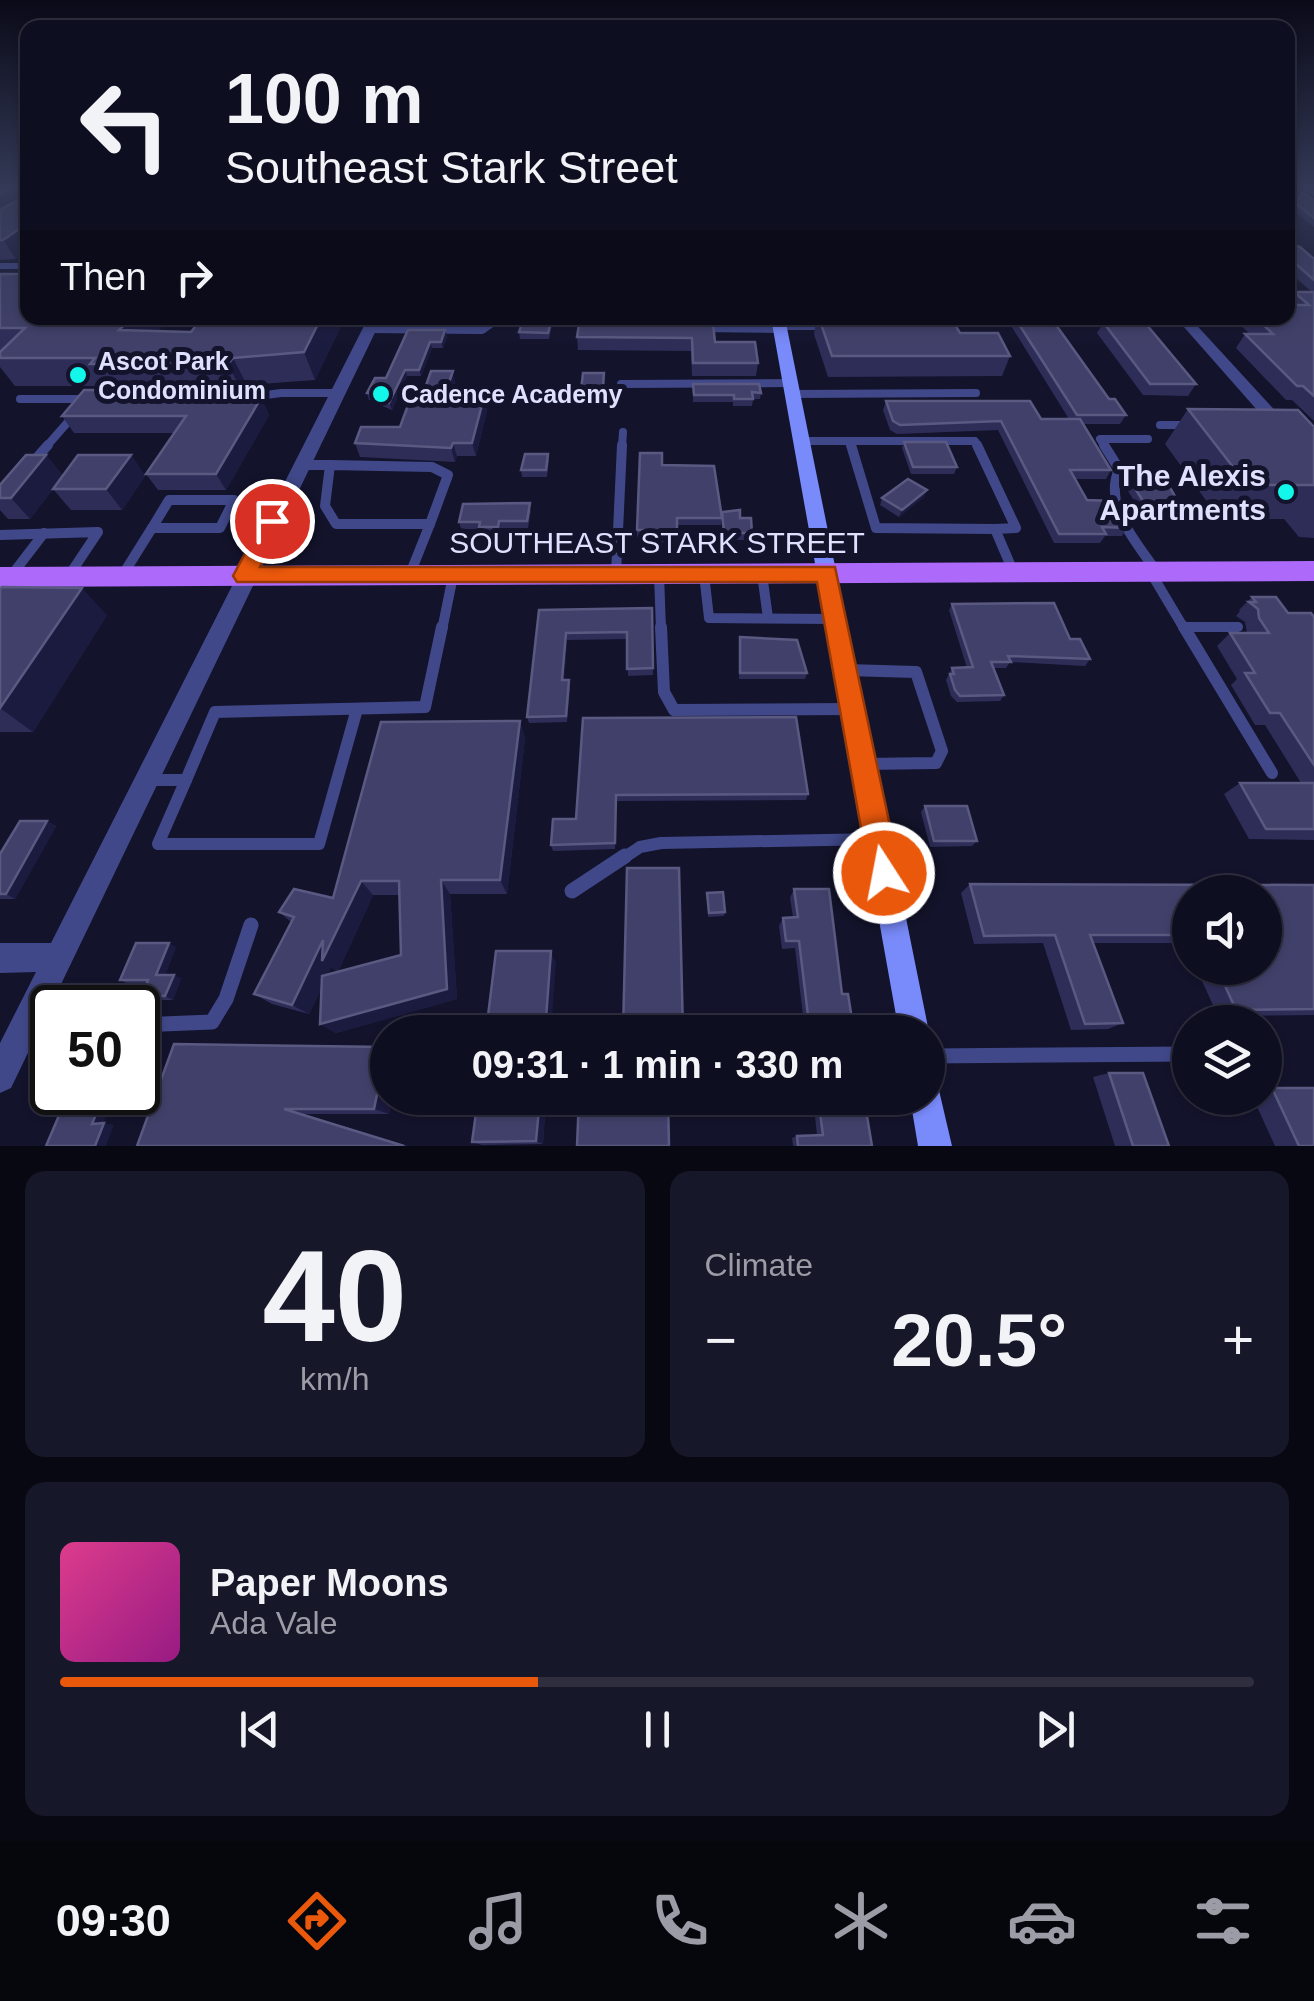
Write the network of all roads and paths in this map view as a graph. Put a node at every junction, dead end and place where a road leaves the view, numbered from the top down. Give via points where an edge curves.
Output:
1 (371, 325) edge
2 (403, 325) edge
3 (489, 325) edge
4 (735, 325) edge
5 (769, 325) edge
6 (780, 325) edge
7 (807, 325) edge
8 (1189, 325) edge
9 (834, 326) edge
10 (696, 328) edge
11 (735, 328) junction
12 (737, 339) edge
13 (621, 384) dead end
14 (792, 389) junction
15 (336, 393) junction
16 (976, 394) dead end
17 (20, 399) dead end
18 (88, 399) junction
19 (108, 399) edge
20 (224, 399) edge
21 (1160, 425) dead end
22 (1200, 425) edge
23 (1259, 425) edge
24 (1281, 428) junction
25 (623, 432) dead end
26 (1304, 432) edge
27 (1148, 439) dead end
28 (802, 441) junction
29 (850, 441) junction
30 (1314, 464) edge
31 (300, 465) junction
32 (330, 465) junction
33 (25, 471) edge
34 (430, 524) junction
35 (152, 528) junction
36 (995, 529) junction
37 (44, 533) junction
38 (0, 535) edge
39 (1314, 571) edge
40 (1013, 572) junction
41 (1153, 572) junction
42 (660, 574) junction
43 (704, 574) junction
44 (762, 574) junction
45 (826, 574) junction
46 (410, 575) junction
47 (453, 575) junction
48 (616, 575) junction
49 (245, 576) junction
50 (5, 577) edge
51 (68, 577) junction
52 (121, 577) junction
53 (768, 618) junction
54 (835, 619) junction
55 (1238, 626) dead end
56 (1184, 627) junction
57 (845, 670) junction
58 (357, 709) junction
59 (853, 709) junction
60 (863, 764) junction
61 (1272, 772) dead end
62 (145, 780) junction
63 (186, 780) junction
64 (878, 840) junction
65 (572, 890) dead end
66 (251, 925) dead end
67 (59, 957) junction
68 (0, 958) edge
69 (51, 985) edge
70 (911, 1015) edge
71 (160, 1025) edge
72 (30, 1037) edge
73 (1172, 1054) edge
74 (945, 1056) edge
75 (0, 1077) edge
76 (929, 1115) edge
77 (935, 1146) edge

1 - 15 street
2 - 3 lane
4 - 11 lane
5 - 11 lane
6 - 14 main road
7 - 9 lane
8 - 24 street
10 - 11 lane
11 - 12 lane
13 - 14 lane
14 - 16 lane
14 - 28 main road
15 - 20 lane
15 - 31 street
17 - 18 lane
18 - 19 lane
18 - 33 lane
21 - 22 lane
23 - 24 lane
24 - 26 lane
24 - 30 street
25 - 48 lane
27 - 41 lane via 1100,439 1120,469 1112,480 1117,506
28 - 29 lane
28 - 45 main road
29 - 36 lane via 876,528
29 - 36 lane via 975,441 1016,528
31 - 32 lane
31 - 49 street
32 - 34 lane via 325,506 336,524
32 - 34 lane via 444,470 448,475
34 - 46 lane
35 - 35 lane via 169,500 234,500 220,528
35 - 52 lane
36 - 40 lane
37 - 38 lane
37 - 50 lane
37 - 51 lane via 98,532
39 - 41 main road, SOUTHEAST STARK STREET
40 - 41 main road, SOUTHEAST STARK STREET
40 - 45 main road, SOUTHEAST STARK STREET
41 - 56 lane
42 - 43 main road, SOUTHEAST STARK STREET
42 - 48 main road, SOUTHEAST STARK STREET
42 - 59 lane via 668,703 681,711
43 - 44 main road, SOUTHEAST STARK STREET
43 - 53 lane via 706,616
44 - 45 main road, SOUTHEAST STARK STREET
44 - 53 lane
45 - 54 main road
46 - 47 main road, SOUTHEAST STARK STREET
46 - 49 main road, SOUTHEAST STARK STREET
47 - 48 main road, SOUTHEAST STARK STREET
47 - 58 lane via 425,707
49 - 52 main road, SOUTHEAST STARK STREET
49 - 62 street
50 - 51 main road, SOUTHEAST STARK STREET
51 - 52 main road, SOUTHEAST STARK STREET
53 - 54 lane
54 - 57 main road
55 - 56 lane
56 - 61 lane
57 - 59 main road
57 - 60 lane via 916,672 942,751 936,763
58 - 63 lane via 216,712
58 - 63 lane via 318,844 158,844
59 - 60 main road
60 - 64 main road
62 - 63 lane
62 - 67 street
64 - 65 lane via 661,843 640,847
64 - 70 main road
66 - 71 lane via 212,1022
67 - 68 street
67 - 69 street
72 - 75 street
73 - 74 lane
76 - 77 main road

